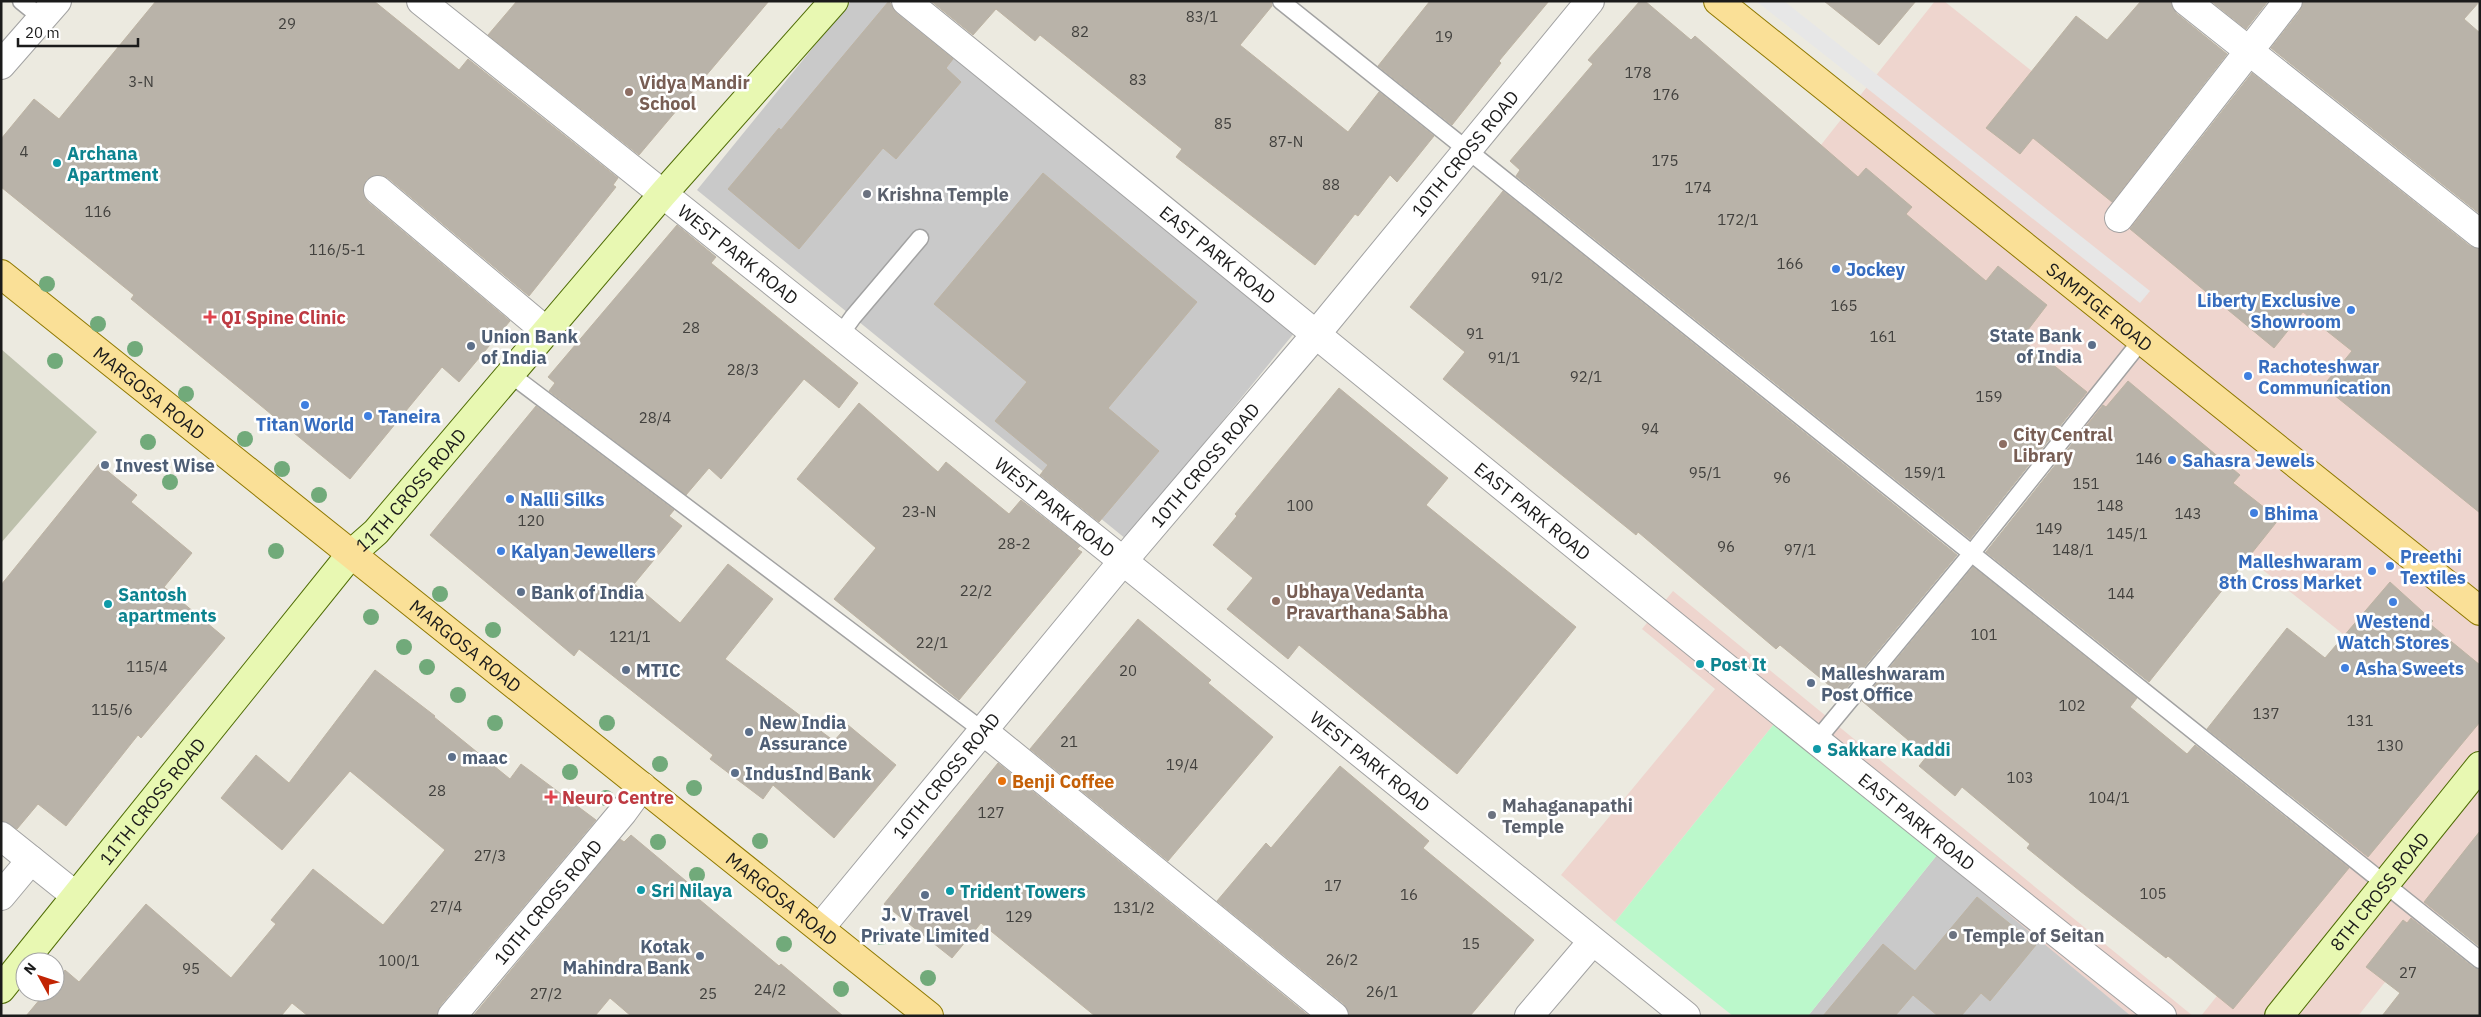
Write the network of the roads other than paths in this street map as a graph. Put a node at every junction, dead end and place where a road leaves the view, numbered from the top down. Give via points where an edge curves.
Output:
1 (21, 1) edge
2 (421, 1) edge
3 (834, 1) edge
4 (906, 1) edge
5 (1281, 1) edge
6 (1590, 1) edge
7 (1718, 1) edge
8 (2186, 1) edge
9 (2288, 1) edge
10 (49, 10) edge
11 (2249, 51) junction
12 (1, 65) edge
13 (1468, 151) junction
14 (378, 190) dead end
15 (662, 194) junction
16 (2119, 218) dead end
17 (2480, 234) edge
18 (920, 238) dead end
19 (1, 274) edge
20 (546, 331) junction
21 (1317, 333) junction
22 (840, 335) junction
23 (2141, 340) junction
24 (510, 374) junction
25 (351, 554) junction
26 (1971, 554) junction
27 (1123, 562) junction
28 (2480, 611) edge
29 (982, 730) junction
30 (1816, 741) junction
31 (2480, 766) edge
32 (642, 786) junction
33 (1, 836) edge
34 (31, 860) junction
35 (2386, 884) junction
36 (1, 896) edge
37 (76, 896) junction
38 (820, 928) junction
39 (1592, 942) junction
40 (2480, 960) edge
41 (1, 989) edge
42 (452, 1016) edge
43 (930, 1016) edge
44 (1334, 1016) edge
45 (1529, 1016) edge
46 (1686, 1016) edge
47 (2162, 1016) edge
48 (2279, 1016) edge

1 - 10 lane
2 - 15 street, WEST PARK ROAD
3 - 15 street, 11TH CROSS ROAD
4 - 21 street, EAST PARK ROAD
5 - 13 lane
6 - 13 street, 10TH CROSS ROAD
7 - 23 main road, SAMPIGE ROAD
8 - 11 street
9 - 11 street
10 - 12 street
11 - 16 street
11 - 17 street
13 - 21 street, 10TH CROSS ROAD
13 - 26 lane
14 - 20 street
15 - 20 street, 11TH CROSS ROAD
15 - 22 street, WEST PARK ROAD
18 - 22 lane
19 - 25 main road, MARGOSA ROAD
20 - 24 street, 11TH CROSS ROAD
21 - 27 street, 10TH CROSS ROAD
21 - 30 street, EAST PARK ROAD
22 - 27 street, WEST PARK ROAD
23 - 26 lane
23 - 28 main road, SAMPIGE ROAD
24 - 25 street, 11TH CROSS ROAD via 376,532
24 - 29 lane
25 - 32 main road, MARGOSA ROAD
25 - 37 street, 11TH CROSS ROAD
26 - 30 lane
26 - 35 lane
27 - 29 street, 10TH CROSS ROAD
27 - 39 street, WEST PARK ROAD
29 - 38 street, 10TH CROSS ROAD
29 - 44 street
30 - 47 street, EAST PARK ROAD
31 - 35 street, 8TH CROSS ROAD
32 - 38 main road, MARGOSA ROAD
32 - 42 street, 10TH CROSS ROAD
33 - 34 street
34 - 36 street
34 - 37 street
35 - 40 lane
35 - 48 street, 8TH CROSS ROAD
37 - 41 street, 11TH CROSS ROAD
38 - 43 main road, MARGOSA ROAD
39 - 45 street
39 - 46 street, WEST PARK ROAD

